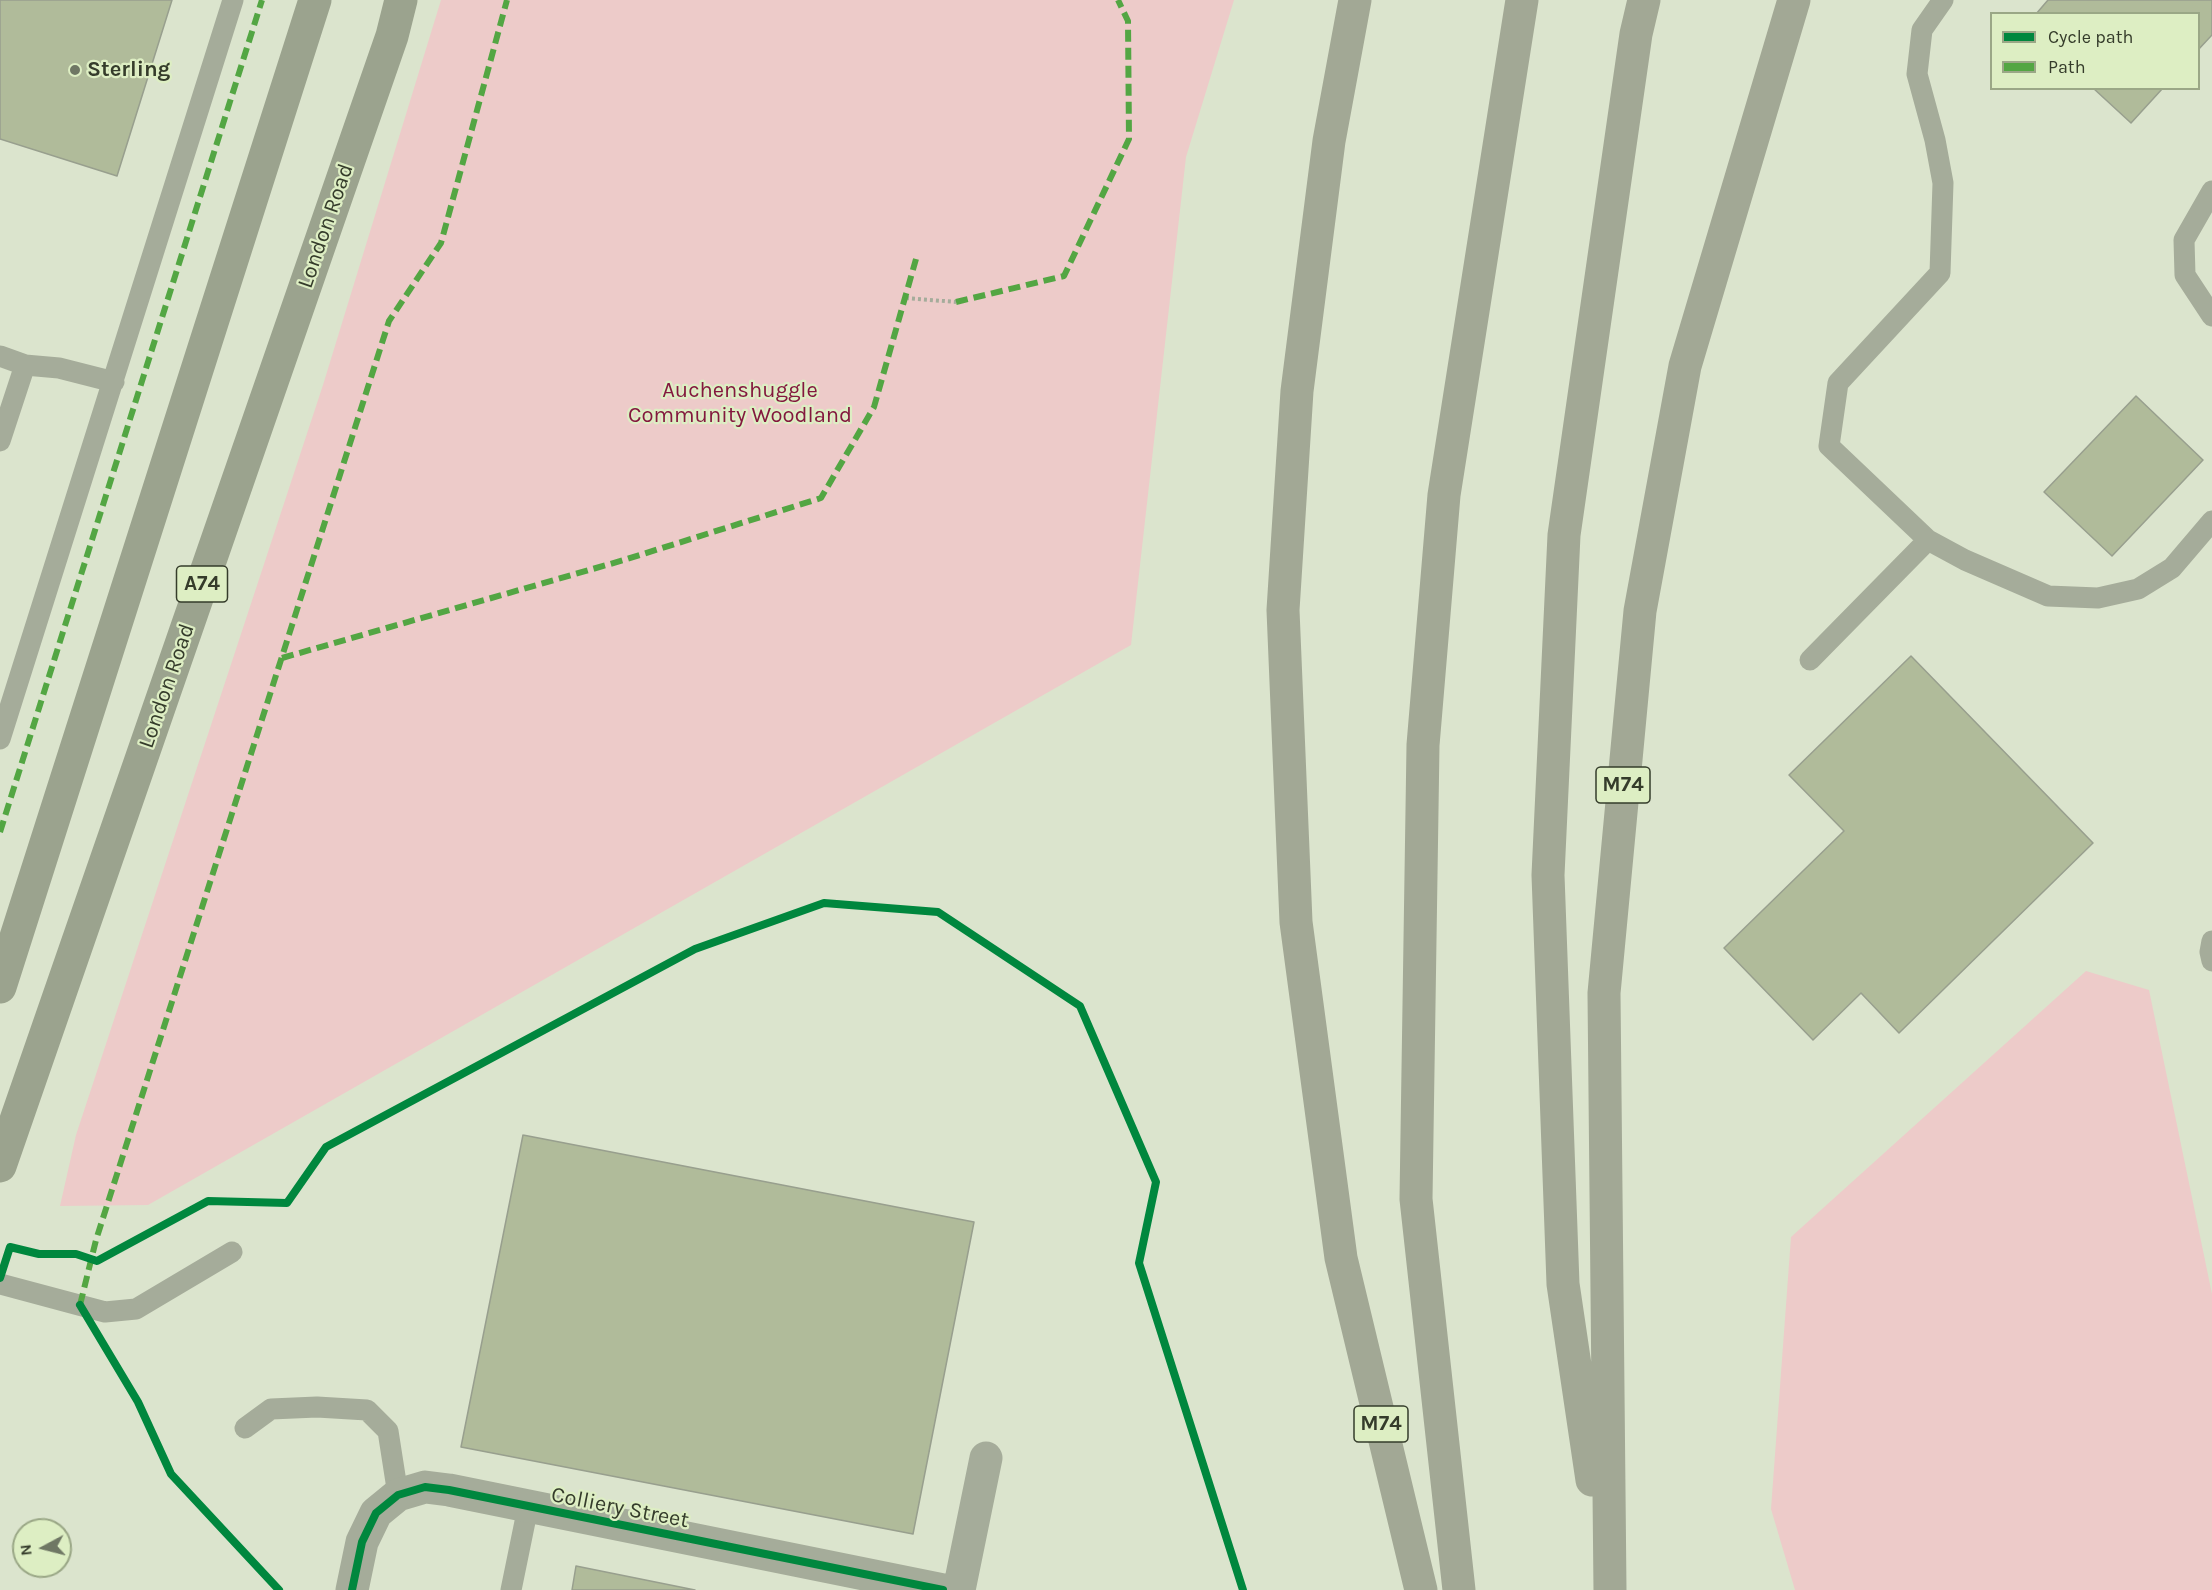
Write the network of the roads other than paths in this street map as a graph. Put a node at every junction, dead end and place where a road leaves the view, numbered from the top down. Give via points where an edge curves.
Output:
1 (233, 0) edge
2 (315, 0) edge
3 (401, 0) edge
4 (1354, 0) edge
5 (1522, 0) edge
6 (1644, 0) edge
7 (1794, 0) edge
8 (1944, 0) edge
9 (2212, 192) edge
10 (2212, 316) edge
11 (0, 356) edge
12 (26, 365) junction
13 (114, 382) junction
14 (0, 441) edge
15 (2212, 521) edge
16 (1928, 540) junction
17 (1810, 660) dead end
18 (0, 739) edge
19 (2212, 941) edge
20 (2212, 961) edge
21 (0, 987) edge
22 (2, 1155) edge
23 (232, 1252) dead end
24 (0, 1284) edge
25 (244, 1428) dead end
26 (986, 1458) dead end
27 (398, 1495) junction
28 (528, 1507) junction
29 (851, 1581) edge
30 (352, 1590) edge
31 (511, 1590) edge
32 (943, 1590) edge
33 (959, 1590) edge
34 (1421, 1590) edge
35 (1459, 1590) edge
36 (1609, 1590) edge

1 - 13 lane
2 - 21 main road
3 - 22 main road, London Road / A74 via 392,36
4 - 34 highway, M74 via 1329,141 1297,392 1283,610 1296,910 1341,1258
5 - 35 highway, M74 via 1444,495 1423,746 1416,1199
6 - 36 highway, M74 via 1564,535 1548,875 1563,1284
7 - 36 highway, M74 via 1685,366 1640,611 1604,993
8 - 16 lane via 1922,30 1917,74 1943,183 1940,273 1838,383 1829,446
9 - 10 lane via 2184,240 2185,275
11 - 12 lane
12 - 13 lane via 59,368
12 - 14 lane
13 - 18 lane
15 - 16 lane via 2172,568 2138,589 2098,598 2048,596
16 - 17 lane
19 - 20 lane
23 - 24 lane via 136,1309 105,1312
25 - 27 lane via 271,1409 367,1410 388,1431
26 - 33 street
27 - 28 street, Colliery Street via 424,1487
27 - 30 street, Colliery Street via 376,1513 362,1542
28 - 29 street, Colliery Street
28 - 31 lane
29 - 32 street, Colliery Street

